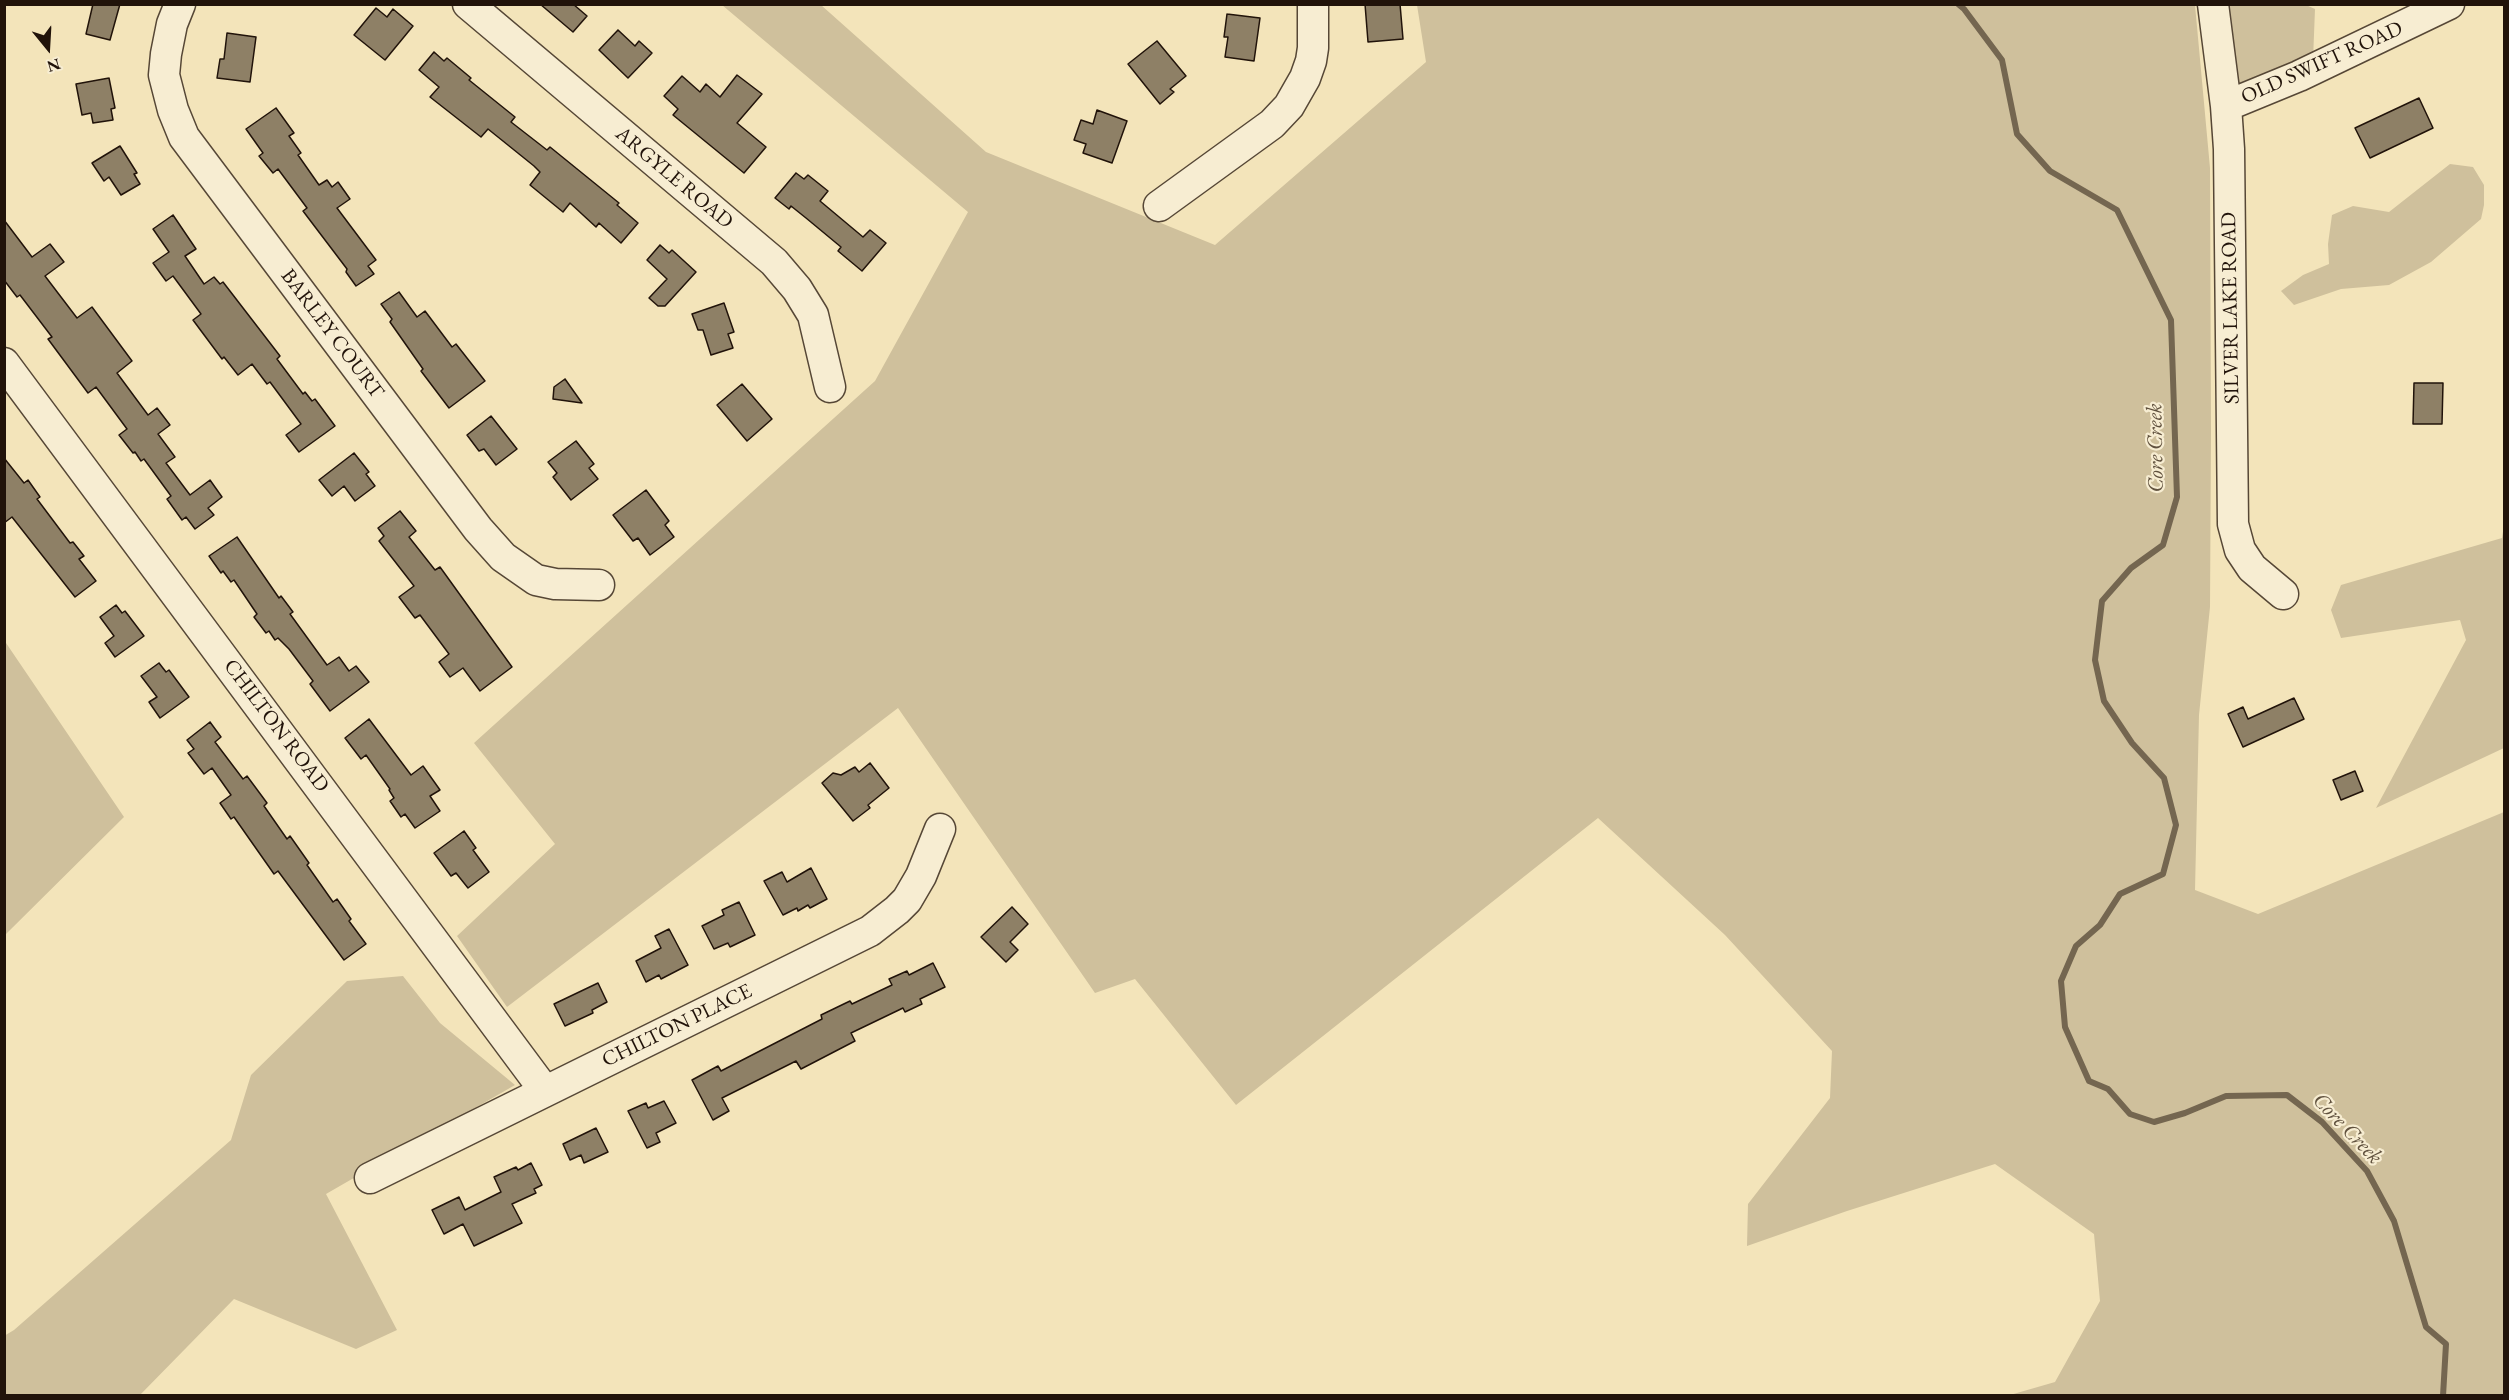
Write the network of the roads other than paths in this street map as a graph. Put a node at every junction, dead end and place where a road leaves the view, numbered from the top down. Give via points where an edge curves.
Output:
1 (180, 4) edge
2 (468, 4) edge
3 (1313, 4) edge
4 (2213, 4) edge
5 (2449, 4) edge
6 (2226, 106) junction
7 (1159, 206) dead end
8 (4, 363) edge
9 (830, 387) dead end
10 (598, 585) dead end
11 (2283, 594) dead end
12 (940, 829) dead end
13 (545, 1091) junction
14 (370, 1178) dead end

1 - 10 street, BARLEY COURT via 172,24 165,75 184,137 478,530 503,557 536,580
2 - 9 street, ARGYLE ROAD via 774,262 813,315
3 - 7 street via 1311,60 1289,106 1272,124
4 - 6 street, SILVER LAKE ROAD
5 - 6 street, OLD SWIFT ROAD via 2299,76
6 - 11 street, SILVER LAKE ROAD via 2233,524 2240,550 2252,567
8 - 13 street, CHILTON ROAD
12 - 13 street, CHILTON PLACE via 907,900 870,931
13 - 14 street, CHILTON PLACE

